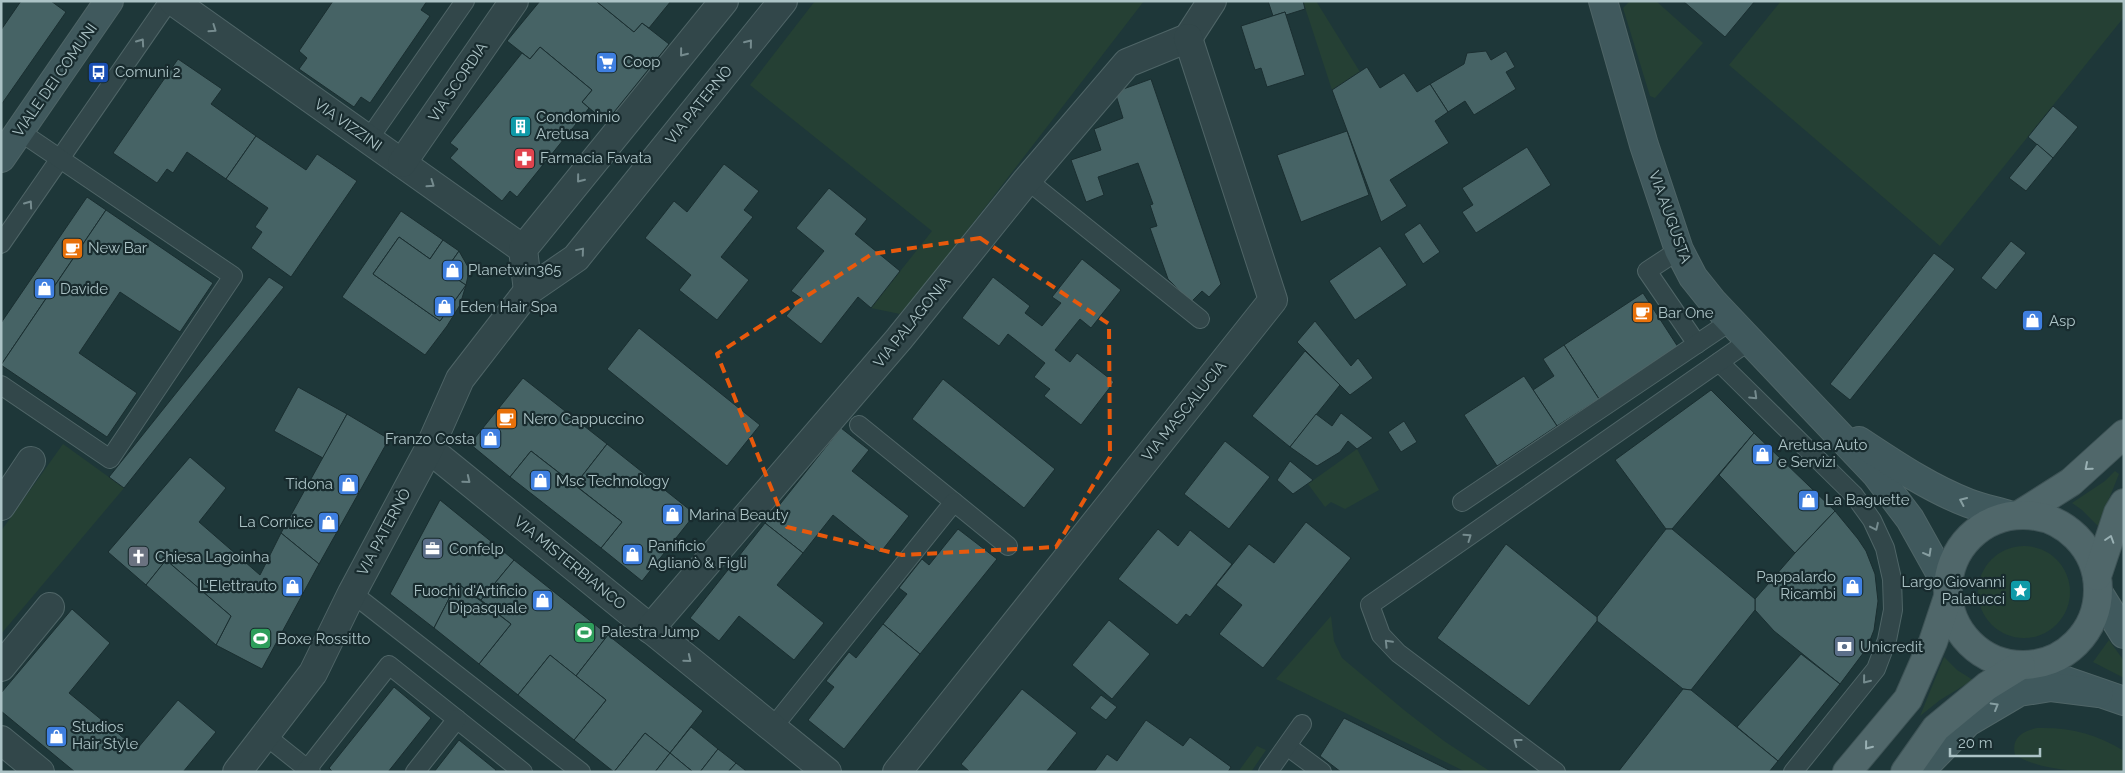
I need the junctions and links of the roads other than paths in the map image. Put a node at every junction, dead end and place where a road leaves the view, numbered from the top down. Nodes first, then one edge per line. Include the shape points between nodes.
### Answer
1 (109, 1) edge
2 (169, 1) edge
3 (173, 1) edge
4 (465, 1) edge
5 (514, 1) edge
6 (724, 1) edge
7 (783, 1) edge
8 (1212, 1) edge
9 (1603, 1) edge
10 (1188, 38) junction
11 (19, 132) junction
12 (368, 140) junction
13 (1, 158) edge
14 (60, 159) junction
15 (402, 163) junction
16 (1027, 180) junction
17 (1, 244) edge
18 (523, 249) junction
19 (1679, 250) junction
20 (528, 291) junction
21 (1200, 319) dead end
22 (1740, 331) junction
23 (1697, 344) junction
24 (1719, 362) junction
25 (1, 385) edge
26 (1824, 418) junction
27 (859, 425) dead end
28 (2124, 434) edge
29 (429, 449) junction
30 (31, 461) dead end
31 (1876, 474) junction
32 (1854, 495) junction
33 (954, 502) junction
34 (1462, 502) dead end
35 (2124, 503) edge
36 (1, 506) edge
37 (2014, 515) junction
38 (1008, 546) dead end
39 (2098, 584) junction
40 (352, 592) junction
41 (1948, 592) junction
42 (50, 608) dead end
43 (650, 629) junction
44 (2124, 634) edge
45 (2026, 665) junction
46 (1, 667) edge
47 (2112, 697) edge
48 (457, 719) junction
49 (1302, 724) dead end
50 (773, 727) junction
51 (266, 736) junction
52 (1, 740) edge
53 (1287, 746) junction
54 (308, 771) edge
55 (40, 772) edge
56 (237, 772) edge
57 (415, 772) edge
58 (523, 772) edge
59 (581, 772) edge
60 (828, 772) edge
61 (897, 772) edge
62 (1268, 772) edge
63 (1322, 772) edge
64 (1556, 772) edge
65 (1793, 772) edge
66 (1847, 772) edge
67 (1905, 772) edge
68 (1919, 772) edge

1 - 11 main road, VIALE DEI COMUNI
14 -> 2 lane
3 -> 12 street, VIA VIZZINI
4 - 12 lane
5 - 15 street, VIA SCORDIA
6 -> 18 street
20 -> 7 street, VIA PATERNÒ via 576,258
8 - 10 street
9 - 19 main road, VIA AUGUSTA via 1644,145
10 - 16 street, VIA PALAGONIA via 1127,63
10 - 61 street, VIA MASCALUCIA via 1273,300
11 - 13 main road, VIALE DEI COMUNI
11 - 14 lane
12 - 15 street, VIA VIZZINI
17 -> 14 lane
14 - 25 lane via 233,276 110,459
15 -> 18 street, VIA VIZZINI
16 - 21 lane
16 - 43 street, VIA PALAGONIA via 899,339
18 - 20 street
19 - 22 main road, VIA AUGUSTA via 1693,277
19 - 23 lane via 1647,271
20 - 29 street, VIA PATERNÒ via 460,379
22 - 23 lane
22 - 24 lane
22 - 26 main road, VIA AUGUSTA
23 - 34 lane
24 -> 32 lane
64 -> 24 lane via 1398,653 1381,635 1370,605
26 - 31 main road
37 -> 26 main road via 1969,503 1911,476
27 - 33 lane
28 -> 37 main road via 2071,482
29 - 40 street, VIA PATERNÒ
29 -> 43 street, VIA MISTERBIANCO
30 - 36 street
31 - 32 lane
31 -> 41 main road via 1910,519
32 -> 65 lane via 1872,520 1885,548 1892,579 1893,610 1887,640 1876,669
33 - 38 lane
33 - 50 lane
39 -> 35 main road via 2118,513
37 - 39 main road via 2045,518 2070,531 2092,559
37 - 41 main road via 1993,520 1966,540 1950,570
39 - 44 main road
39 - 45 main road via 2091,621 2073,646 2054,658
40 - 51 street, VIA PATERNÒ via 313,672
40 - 59 lane
41 - 45 main road via 1952,614 1972,644 1994,658
41 -> 66 main road via 1933,642 1908,699
42 - 46 street
43 -> 50 street, VIA MISTERBIANCO
45 - 47 main road
45 - 67 main road via 1987,686 1936,728
68 -> 47 main road via 1968,722 2019,692 2051,687
48 - 54 lane via 389,665
48 - 57 lane
48 - 58 lane
49 - 53 lane
50 - 60 street, VIA MISTERBIANCO
51 - 54 lane
51 - 56 street, VIA PATERNÒ
52 - 55 street
53 - 62 lane
53 - 63 lane

